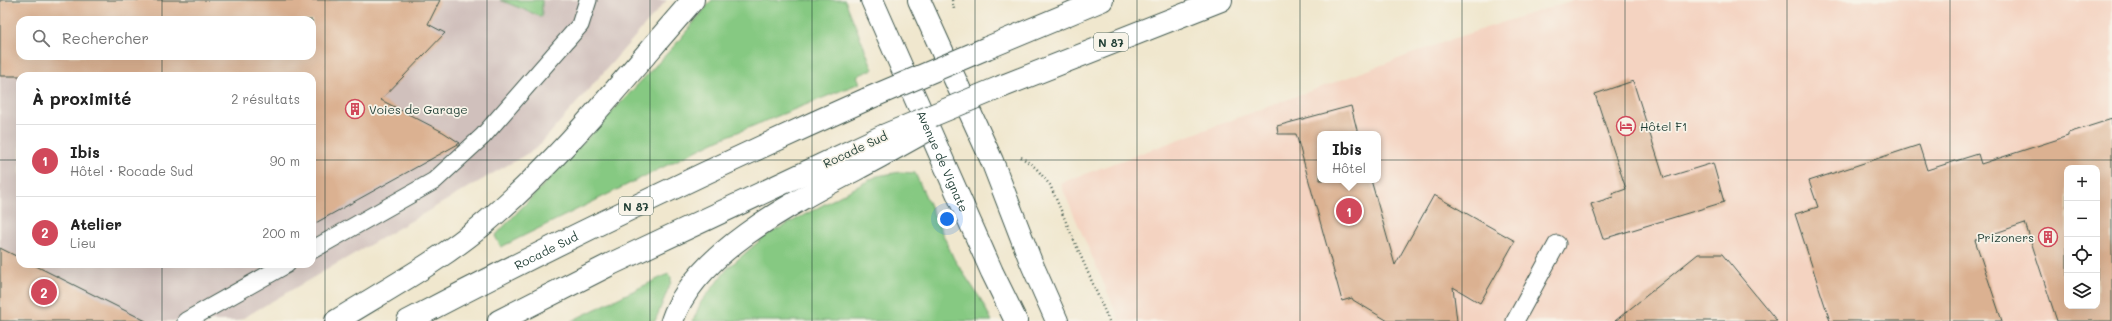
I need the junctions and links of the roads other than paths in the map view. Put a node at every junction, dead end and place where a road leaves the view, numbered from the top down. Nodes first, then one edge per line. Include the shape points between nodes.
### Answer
1 (588, 0) edge
2 (693, 0) edge
3 (872, 0) edge
4 (919, 0) edge
5 (1102, 0) edge
6 (1221, 0) edge
7 (887, 143) junction
8 (1556, 244) dead end
9 (316, 248) edge
10 (280, 268) edge
11 (186, 321) edge
12 (336, 321) edge
13 (408, 321) edge
14 (499, 321) edge
15 (672, 321) edge
16 (1016, 321) edge
17 (1057, 321) edge
18 (1515, 321) edge

1 - 9 lane via 580,25 483,136 434,181
2 - 12 main road via 546,167 490,219 420,269
3 - 16 main road, Avenue de Vignate
4 - 17 main road via 992,161
5 - 13 main road, Rocade Sud / N 87, bridge via 778,139 616,216
6 - 7 main road, Rocade Sud / N 87, bridge via 1039,71
7 - 14 main road, Rocade Sud / N 87 via 611,264
7 - 15 main road via 773,216 711,263 694,282
8 - 18 lane
10 - 11 lane

